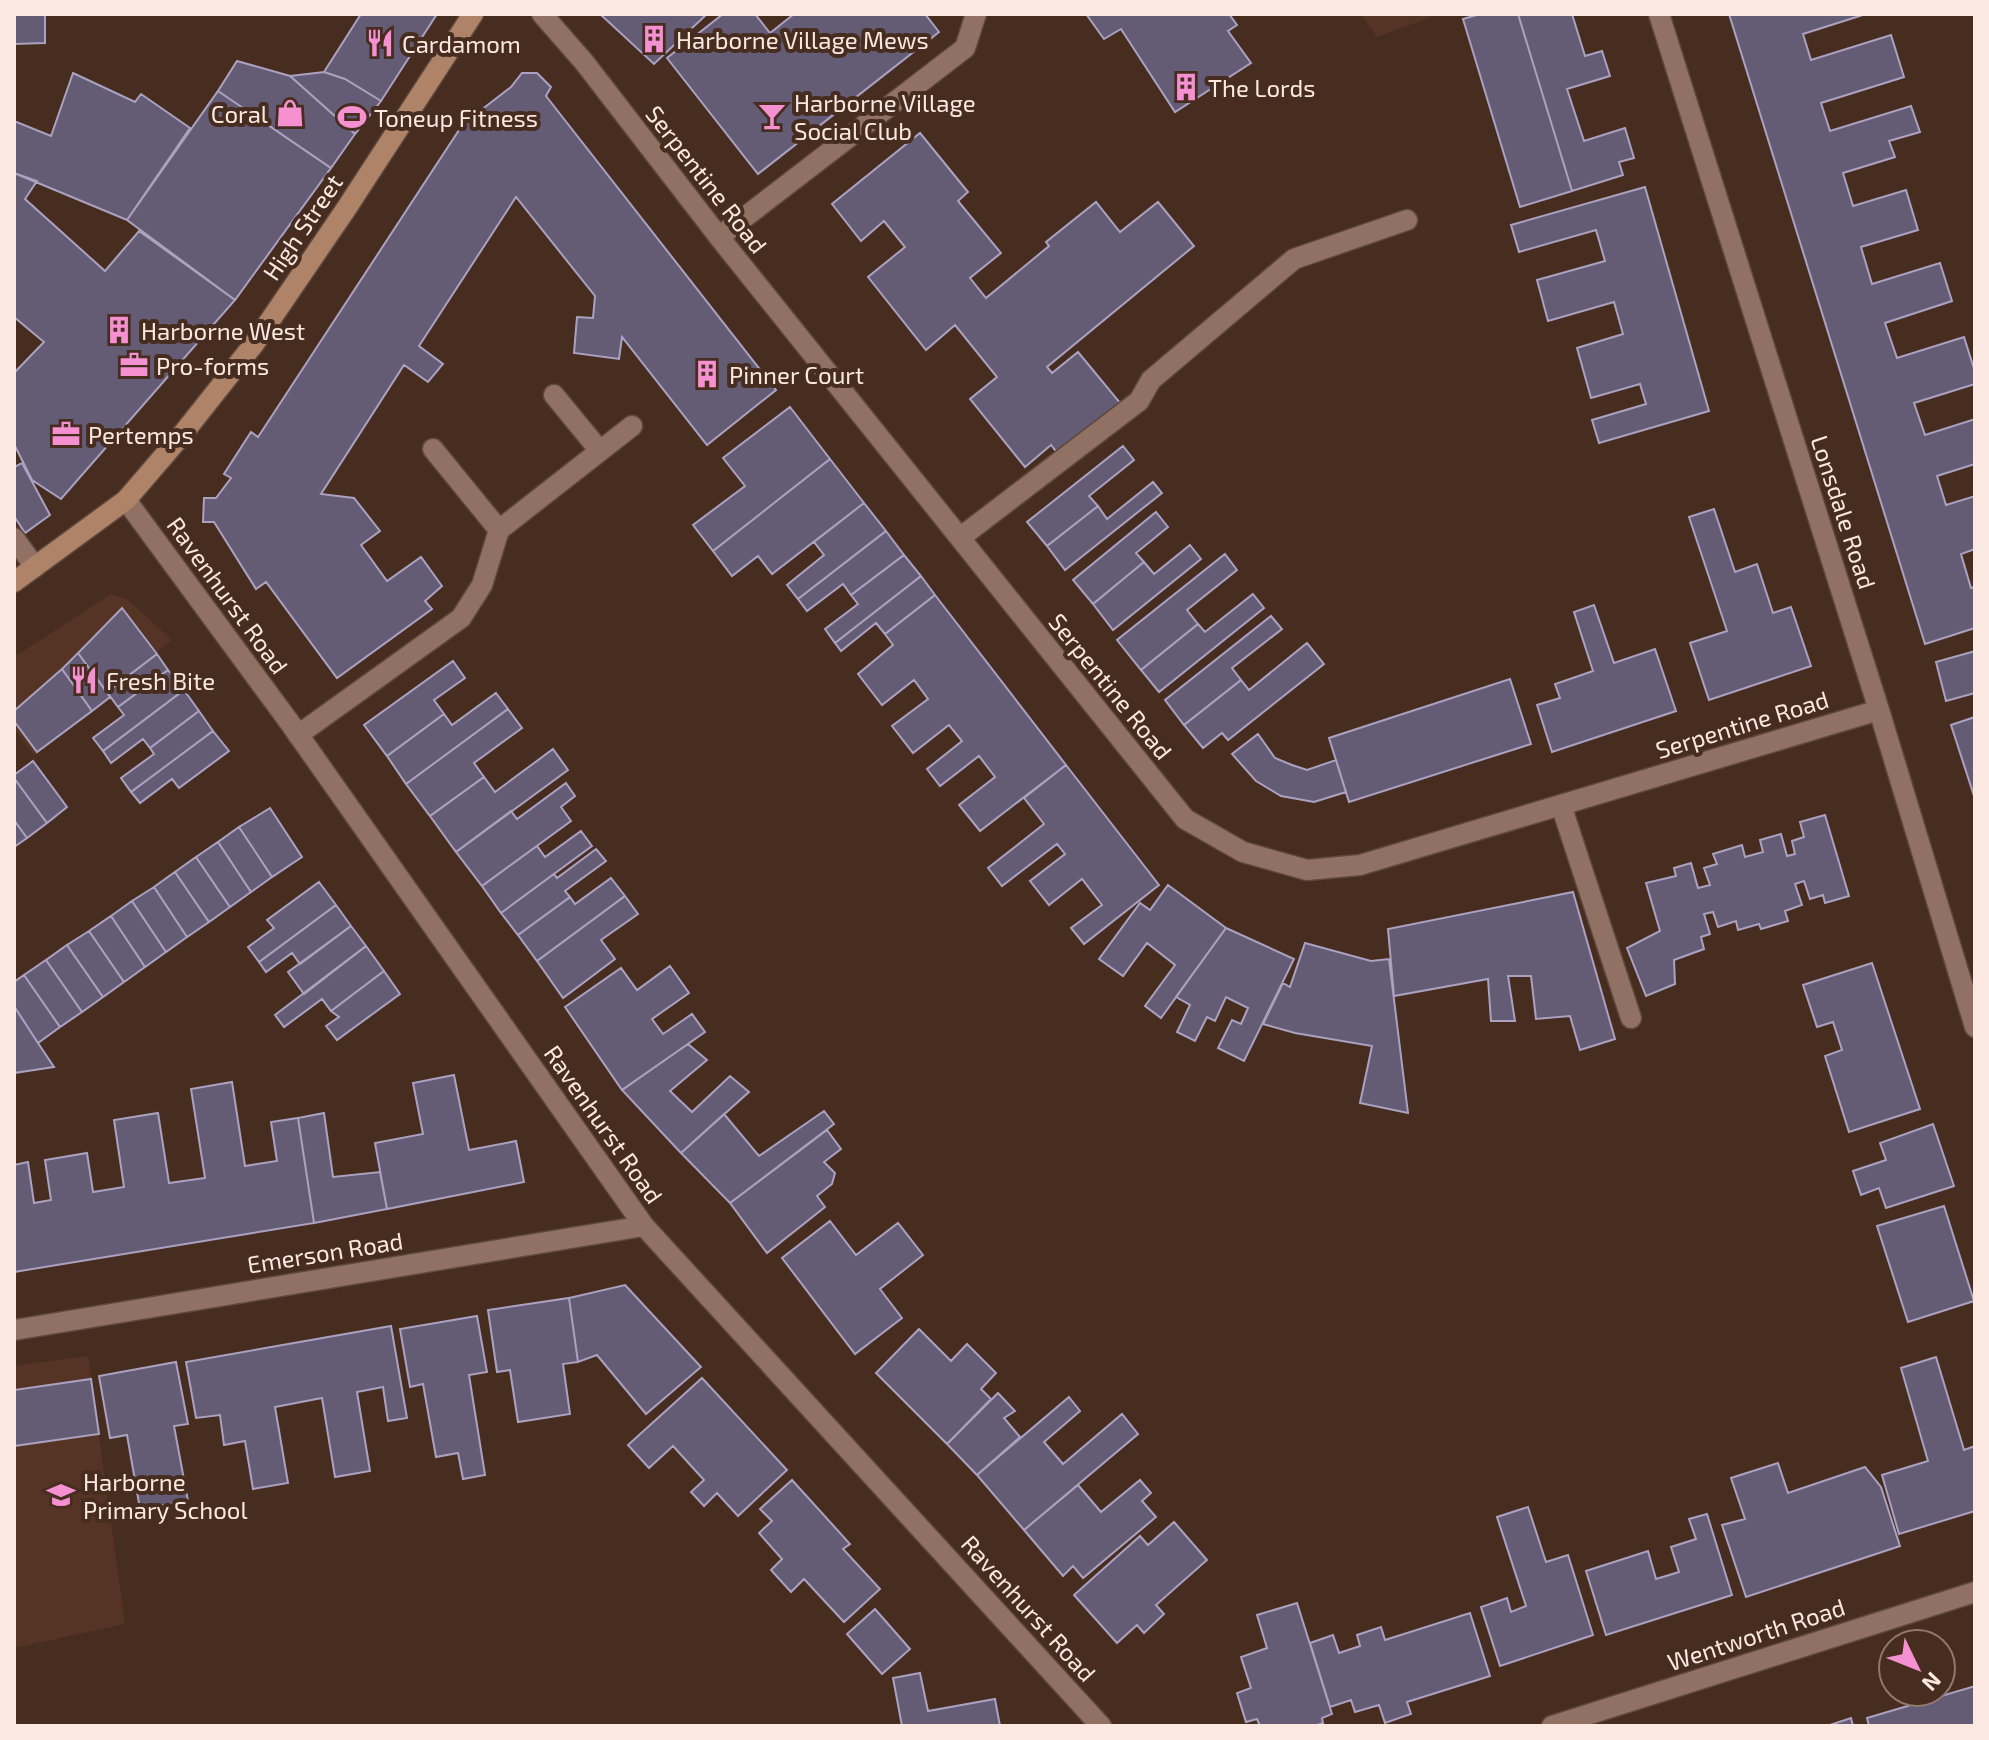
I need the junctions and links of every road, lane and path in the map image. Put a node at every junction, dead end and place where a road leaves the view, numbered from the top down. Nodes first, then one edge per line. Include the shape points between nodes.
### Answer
1 (473, 14) edge
2 (542, 14) edge
3 (976, 14) edge
4 (1659, 14) edge
5 (1407, 220) dead end
6 (719, 237) junction
7 (554, 395) dead end
8 (632, 426) dead end
9 (433, 449) dead end
10 (600, 451) junction
11 (126, 500) junction
12 (499, 530) junction
13 (961, 537) junction
14 (14, 538) edge
15 (35, 567) junction
16 (14, 582) edge
17 (1879, 710) junction
18 (298, 735) junction
19 (1561, 805) junction
20 (1631, 1018) dead end
21 (1975, 1027) edge
22 (644, 1226) junction
23 (14, 1330) edge
24 (1975, 1592) edge
25 (1101, 1726) edge
26 (1552, 1726) edge

1 - 11 main road, High Street via 254,344
2 - 6 street, Serpentine Road
3 - 6 street via 965,48
4 - 17 street, Lonsdale Road
5 - 13 street via 1294,259 1151,380 1139,401
6 - 13 street, Serpentine Road
7 - 10 street
8 - 10 street
9 - 12 street
10 - 12 street
11 - 15 main road, High Street
11 - 18 street, Ravenhurst Road
12 - 18 street via 482,585 461,618
13 - 19 street, Serpentine Road via 1185,819 1243,852 1307,870 1360,865
14 - 15 street
15 - 16 main road, High Street
17 - 19 street, Serpentine Road
17 - 21 street, Lonsdale Road
18 - 22 street, Ravenhurst Road
19 - 20 street
22 - 23 street, Emerson Road
22 - 25 street, Ravenhurst Road
24 - 26 street, Wentworth Road

